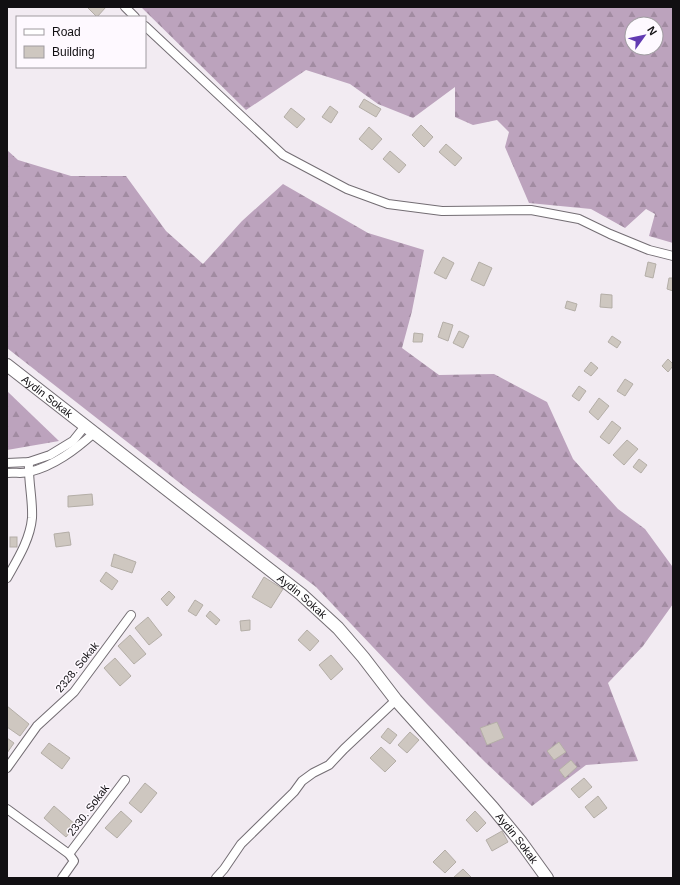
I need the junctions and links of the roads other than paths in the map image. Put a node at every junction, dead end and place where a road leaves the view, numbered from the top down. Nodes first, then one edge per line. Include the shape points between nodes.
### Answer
1 (125, 7) edge
2 (134, 16) edge
3 (146, 27) edge
4 (673, 256) edge
5 (7, 365) edge
6 (89, 430) junction
7 (29, 462) junction
8 (7, 463) edge
9 (28, 472) junction
10 (7, 473) edge
11 (7, 578) edge
12 (131, 615) dead end
13 (396, 700) junction
14 (7, 768) edge
15 (125, 780) dead end
16 (7, 809) edge
17 (68, 854) junction
18 (62, 878) edge
19 (216, 878) edge
20 (547, 878) edge

1 - 2 street
3 - 4 street via 283,155 347,189 388,204 442,211 531,210 579,219 649,250
5 - 6 street, Aydin Sokak
6 - 7 street via 50,455
6 - 9 street via 75,449 62,458
6 - 13 street, Aydin Sokak via 301,594 338,628
7 - 8 street
7 - 9 street
9 - 10 street
9 - 11 street via 32,518 27,541
12 - 14 street, 2328. Sokak via 74,692 37,726
13 - 19 street via 329,765 302,780 294,792 241,844
13 - 20 street, Aydin Sokak via 522,842
15 - 17 street, 2330. Sokak
16 - 17 street
17 - 18 street via 74,861

